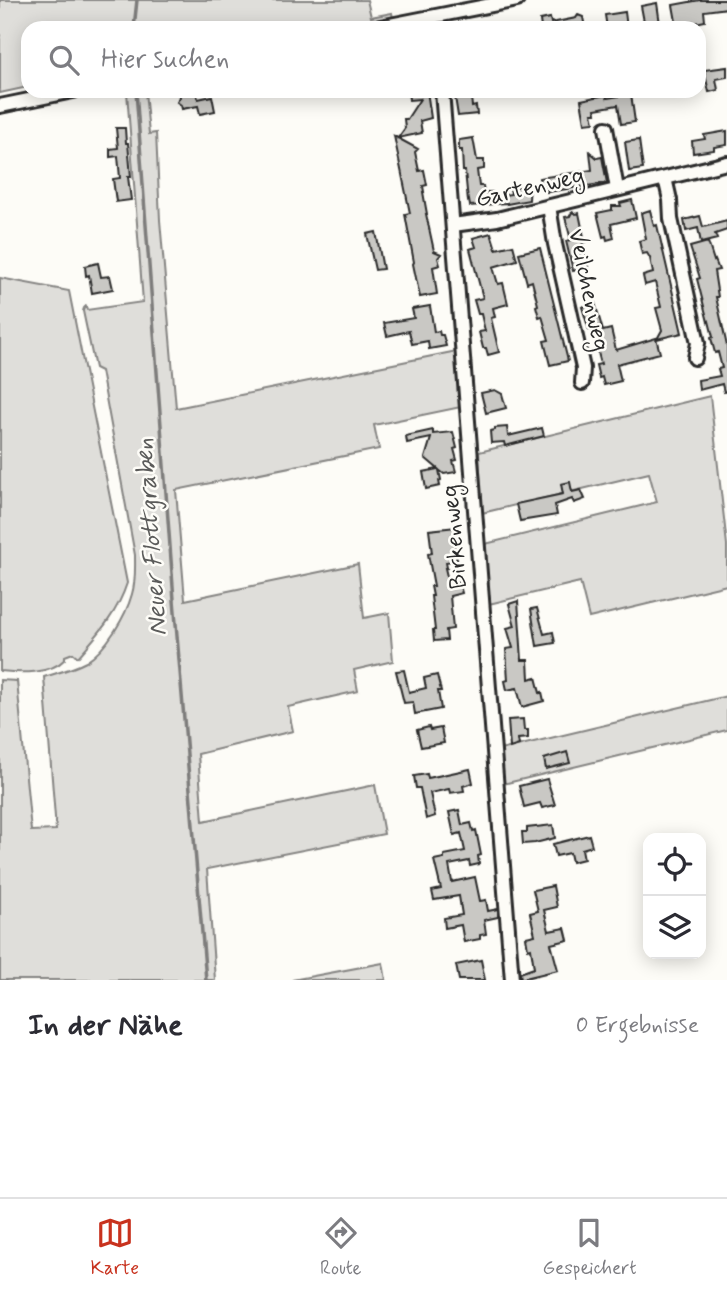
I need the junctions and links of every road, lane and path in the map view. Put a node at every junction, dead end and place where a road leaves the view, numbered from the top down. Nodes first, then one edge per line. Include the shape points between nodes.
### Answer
1 (517, 0) edge
2 (496, 2) edge
3 (438, 21) edge
4 (41, 98) edge
5 (443, 98) edge
6 (0, 106) edge
7 (606, 128) dead end
8 (727, 163) edge
9 (665, 178) junction
10 (617, 189) junction
11 (549, 206) junction
12 (453, 225) junction
13 (695, 358) dead end
14 (582, 383) dead end
15 (512, 980) edge

1 - 2 street
2 - 3 street
4 - 6 street
5 - 12 street, Birkenweg
7 - 10 street, Gartenweg
8 - 9 street, Gartenweg
9 - 10 street, Gartenweg
9 - 13 street via 698,343
10 - 11 street, Gartenweg
11 - 12 street, Gartenweg
11 - 14 street, Veilchenweg via 583,368
12 - 15 street, Birkenweg

